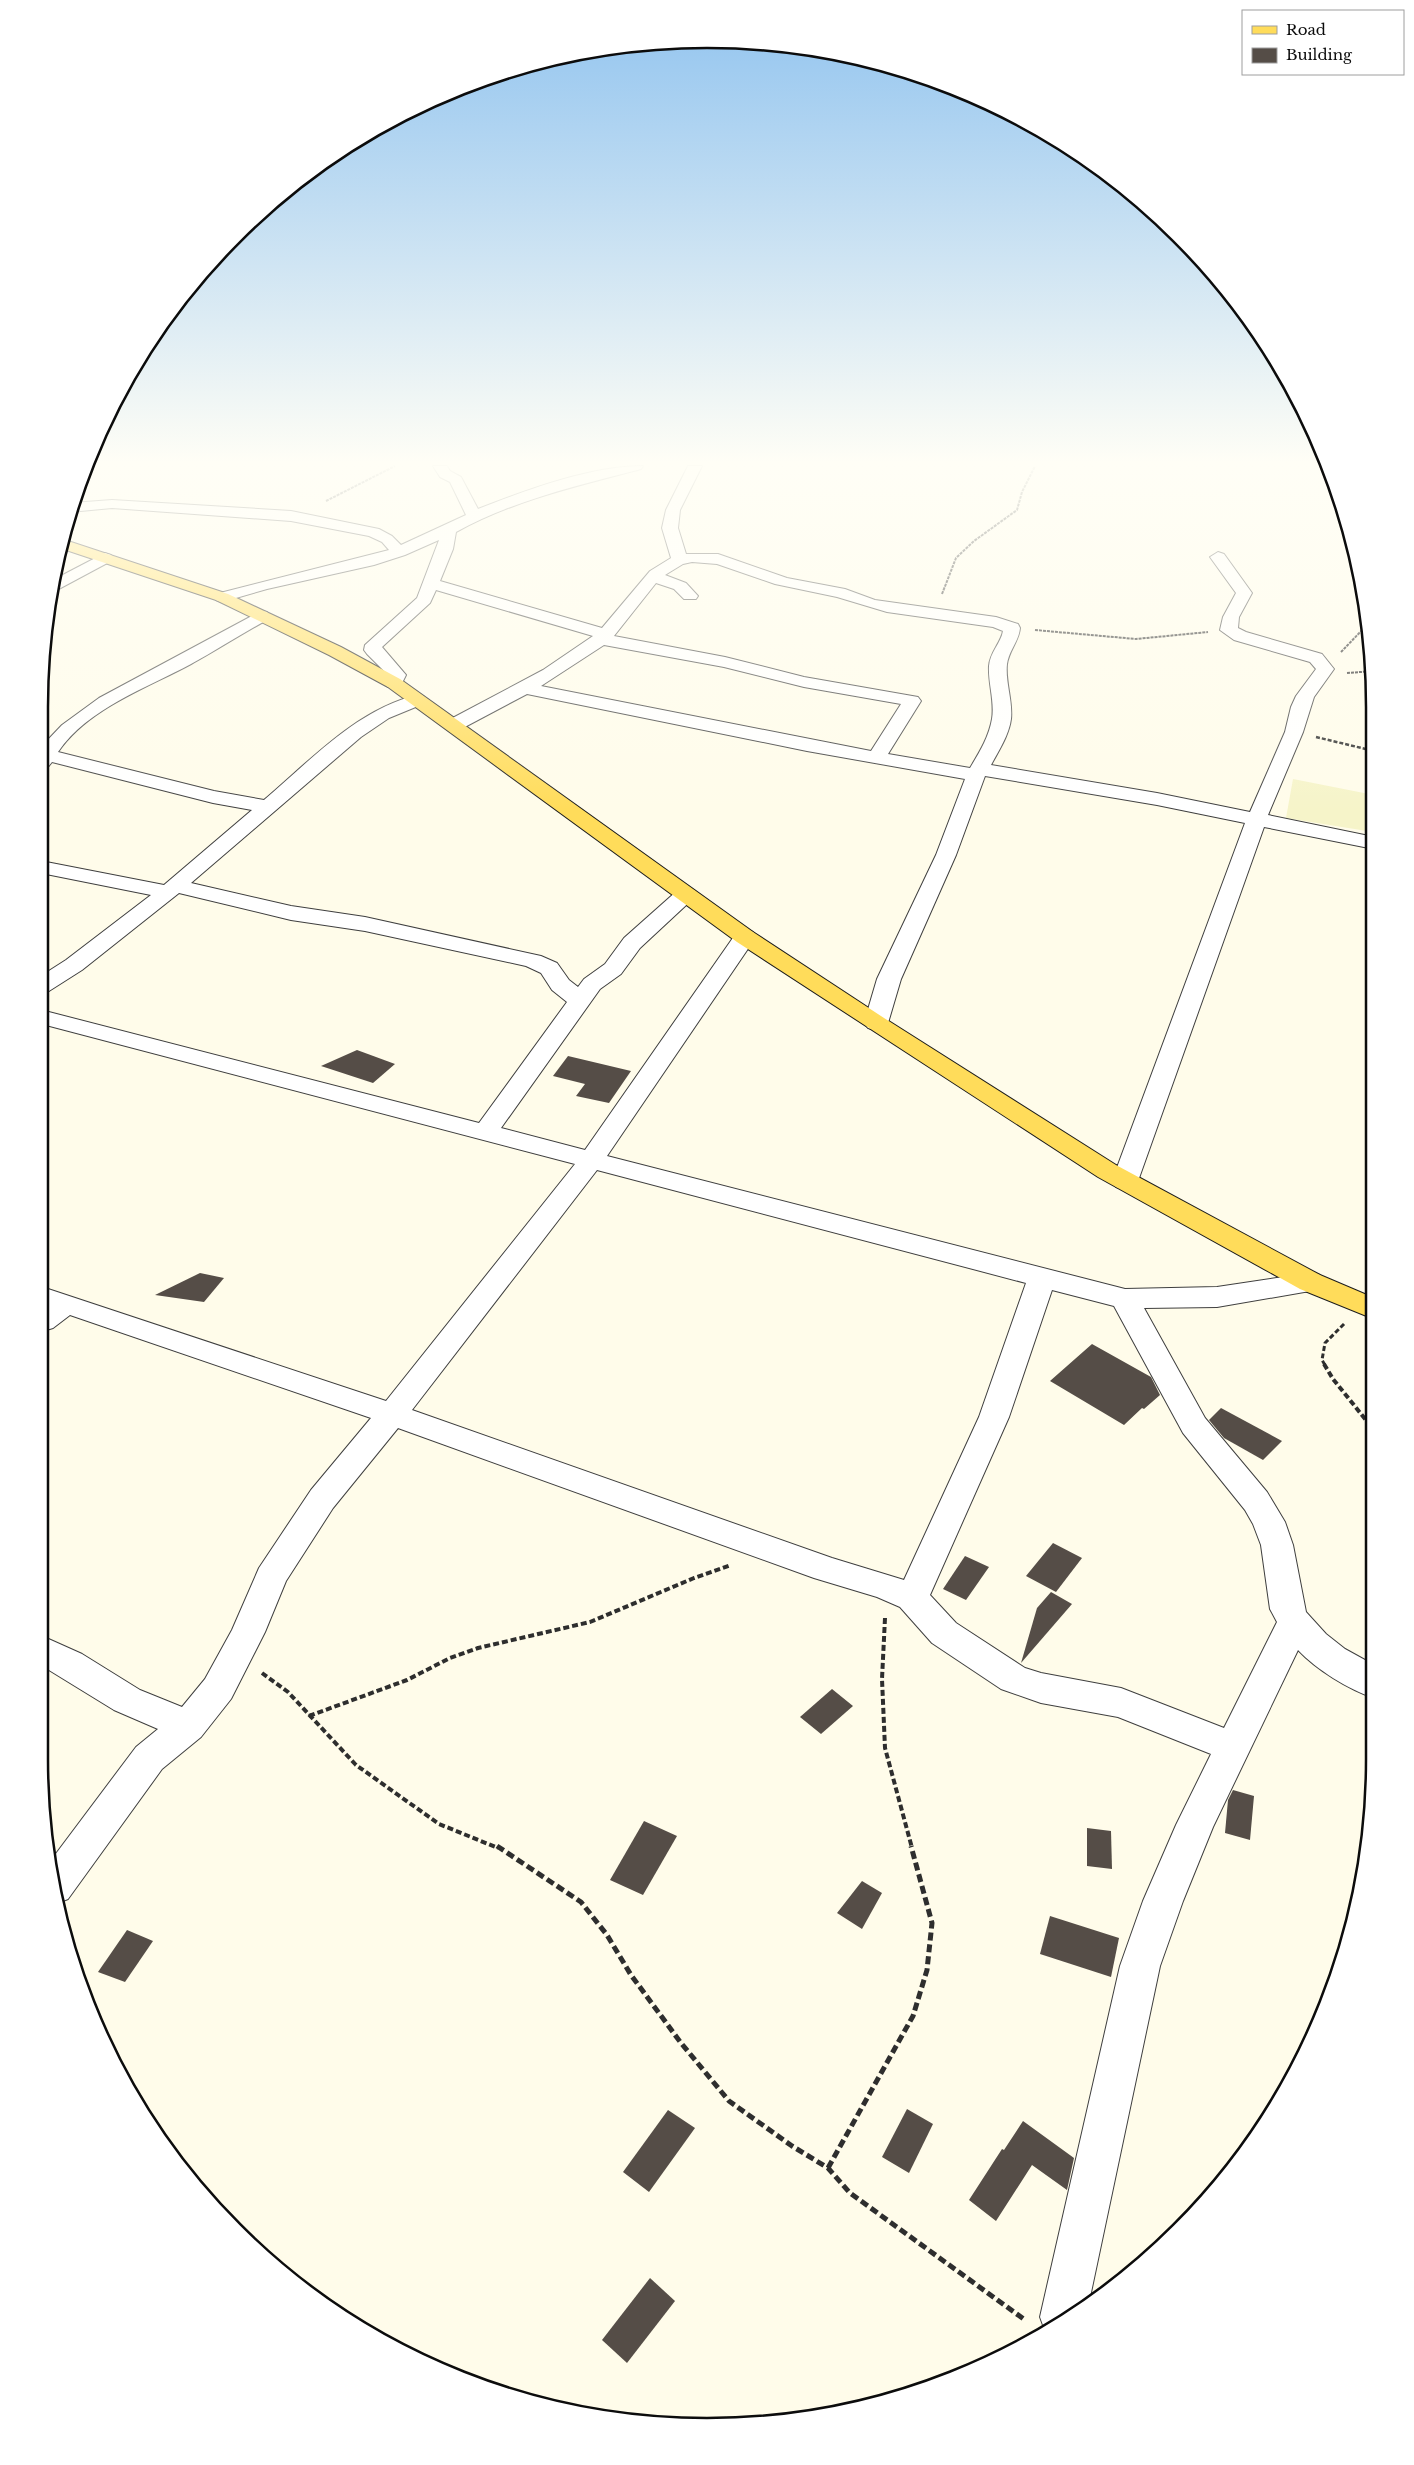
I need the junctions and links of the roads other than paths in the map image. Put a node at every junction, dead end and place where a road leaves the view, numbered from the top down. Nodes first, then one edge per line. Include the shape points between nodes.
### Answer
1 (176, 581) edge
2 (282, 581) edge
3 (651, 581) edge
4 (666, 581) edge
5 (783, 581) edge
6 (1235, 581) edge
7 (430, 583) joint
8 (222, 596) junction
9 (690, 596) dead end
10 (261, 616) junction
11 (603, 637) junction
12 (394, 683) junction
13 (524, 688) junction
14 (417, 700) junction
15 (454, 725) junction
16 (48, 751) edge
17 (876, 757) junction
18 (48, 758) edge
19 (978, 772) junction
20 (270, 807) junction
21 (1256, 821) junction
22 (1366, 842) edge
23 (48, 867) edge
24 (172, 889) junction
25 (686, 895) junction
26 (744, 937) junction
27 (48, 982) edge
28 (580, 1000) junction
29 (48, 1019) edge
30 (876, 1024) junction
31 (485, 1132) junction
32 (592, 1159) junction
33 (1125, 1181) junction
34 (1042, 1278) junction
35 (1310, 1282) junction
36 (1125, 1300) junction
37 (1366, 1306) edge
38 (50, 1307) edge
39 (392, 1414) junction
40 (900, 1592) junction
41 (1294, 1622) junction
42 (48, 1653) edge
43 (1366, 1679) edge
44 (188, 1726) junction
45 (1233, 1747) junction
46 (59, 1880) edge
47 (1047, 2321) edge

1 - 8 main road
2 - 8 street
3 - 11 street
4 - 9 street via 680,586
5 - 19 street via 848,595 870,604 996,622 1012,628 998,665 1002,718 996,739
6 - 21 street via 1244,593 1231,617 1229,630 1316,658 1325,669 1305,696 1294,732
7 - 11 street
7 - 12 street via 424,600 374,645 373,650 392,667 396,675
8 - 10 main road
10 - 12 main road
10 - 16 street via 102,703
11 - 13 street
11 - 17 street via 804,682 912,701
12 - 14 main road
13 - 15 street
13 - 17 street
14 - 15 main road
14 - 20 street via 382,714 354,733
15 - 25 main road
17 - 19 street
18 - 20 street
19 - 21 street via 1157,799
19 - 30 street via 946,855 889,979
20 - 24 street
21 - 22 street
21 - 33 street
23 - 24 street
24 - 27 street
24 - 28 street via 365,924 533,961 549,968 560,985
25 - 26 main road
25 - 28 street via 632,943 612,969 592,984
26 - 30 main road
26 - 32 street
28 - 31 street
29 - 31 street
30 - 33 main road
31 - 32 street
32 - 34 street
32 - 39 street
33 - 35 main road
34 - 36 street
34 - 40 street via 994,1417
35 - 36 street via 1217,1297
35 - 37 main road
36 - 41 street via 1194,1425 1256,1501 1269,1522 1287,1610
38 - 39 street
39 - 40 street via 774,1551
39 - 44 street via 322,1499 272,1577 218,1689
40 - 45 street via 944,1632 1013,1679 1041,1688 1121,1703
41 - 43 street via 1332,1660
41 - 45 street
42 - 44 street via 127,1700
44 - 46 street via 149,1758
45 - 47 street via 1195,1825 1140,1966

